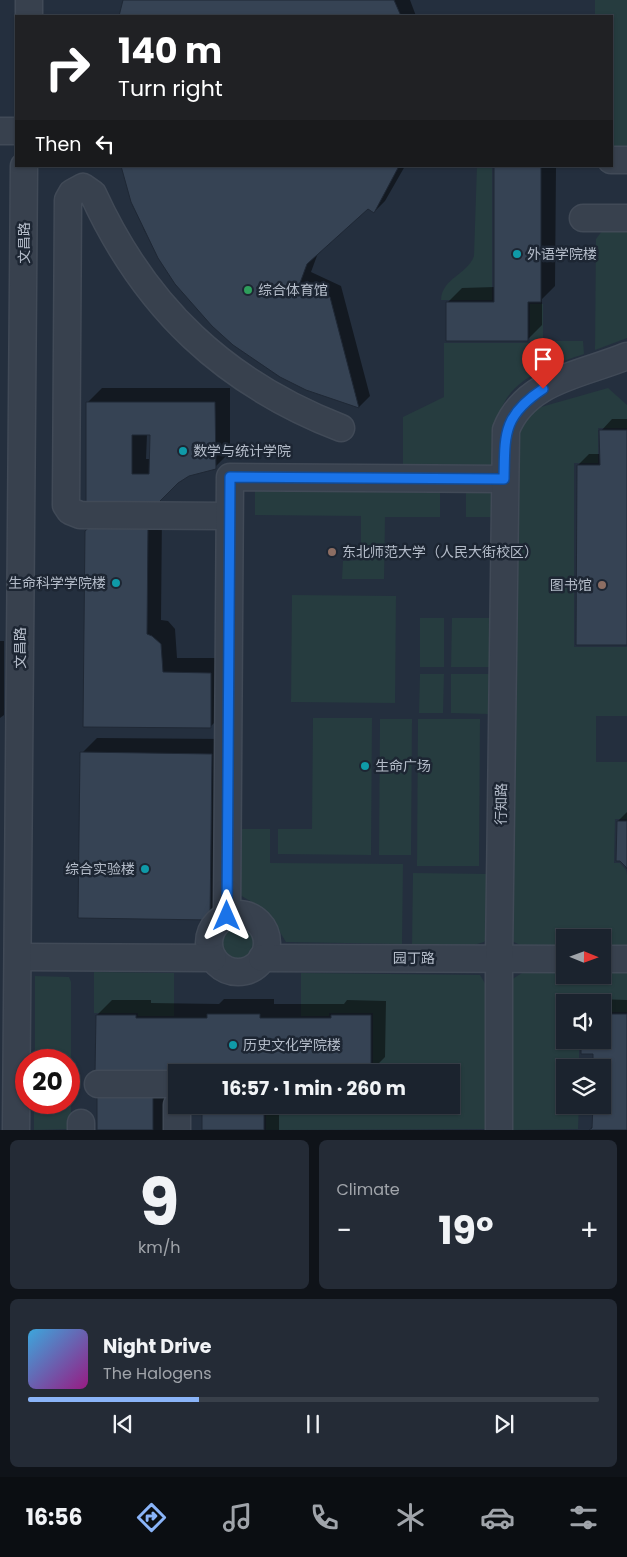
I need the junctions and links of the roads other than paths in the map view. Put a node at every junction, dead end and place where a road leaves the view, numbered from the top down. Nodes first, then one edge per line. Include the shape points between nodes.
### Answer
1 (30, 0) edge
2 (29, 15) edge
3 (0, 131) edge
4 (15, 131) edge
5 (613, 160) edge
6 (627, 160) edge
7 (24, 167) edge
8 (583, 218) dead end
9 (627, 218) edge
10 (627, 356) edge
11 (341, 428) dead end
12 (504, 479) junction
13 (230, 516) junction
14 (10, 570) edge
15 (10, 636) edge
16 (227, 916) junction
17 (12, 940) edge
18 (213, 958) junction
19 (262, 958) junction
20 (499, 959) junction
21 (556, 959) edge
22 (611, 959) edge
23 (627, 959) edge
24 (98, 1084) dead end
25 (168, 1084) edge
26 (177, 1114) edge
27 (16, 1130) edge
28 (177, 1130) edge
29 (499, 1130) edge

1 - 2 street
3 - 4 street
5 - 6 street
7 - 14 street, 文昌路
8 - 9 street
10 - 12 street, 行知路 via 552,382 519,409 506,430
11 - 13 street via 310,416 258,388 197,342 150,292 113,234 94,194 83,188 72,192 68,200 66,505 70,511 80,515
12 - 13 street via 230,477
12 - 20 street, 行知路
13 - 16 street
14 - 15 street, 文昌路
15 - 17 street, 文昌路
16 - 18 street via 209,936
16 - 19 street via 245,915 261,925 267,943
17 - 18 street
17 - 27 street, 文昌路
18 - 19 street via 220,966 235,972 253,968
19 - 20 street, 园丁路
20 - 21 street, 园丁路
20 - 29 street, 行知路
22 - 23 street
24 - 25 street
26 - 28 street

